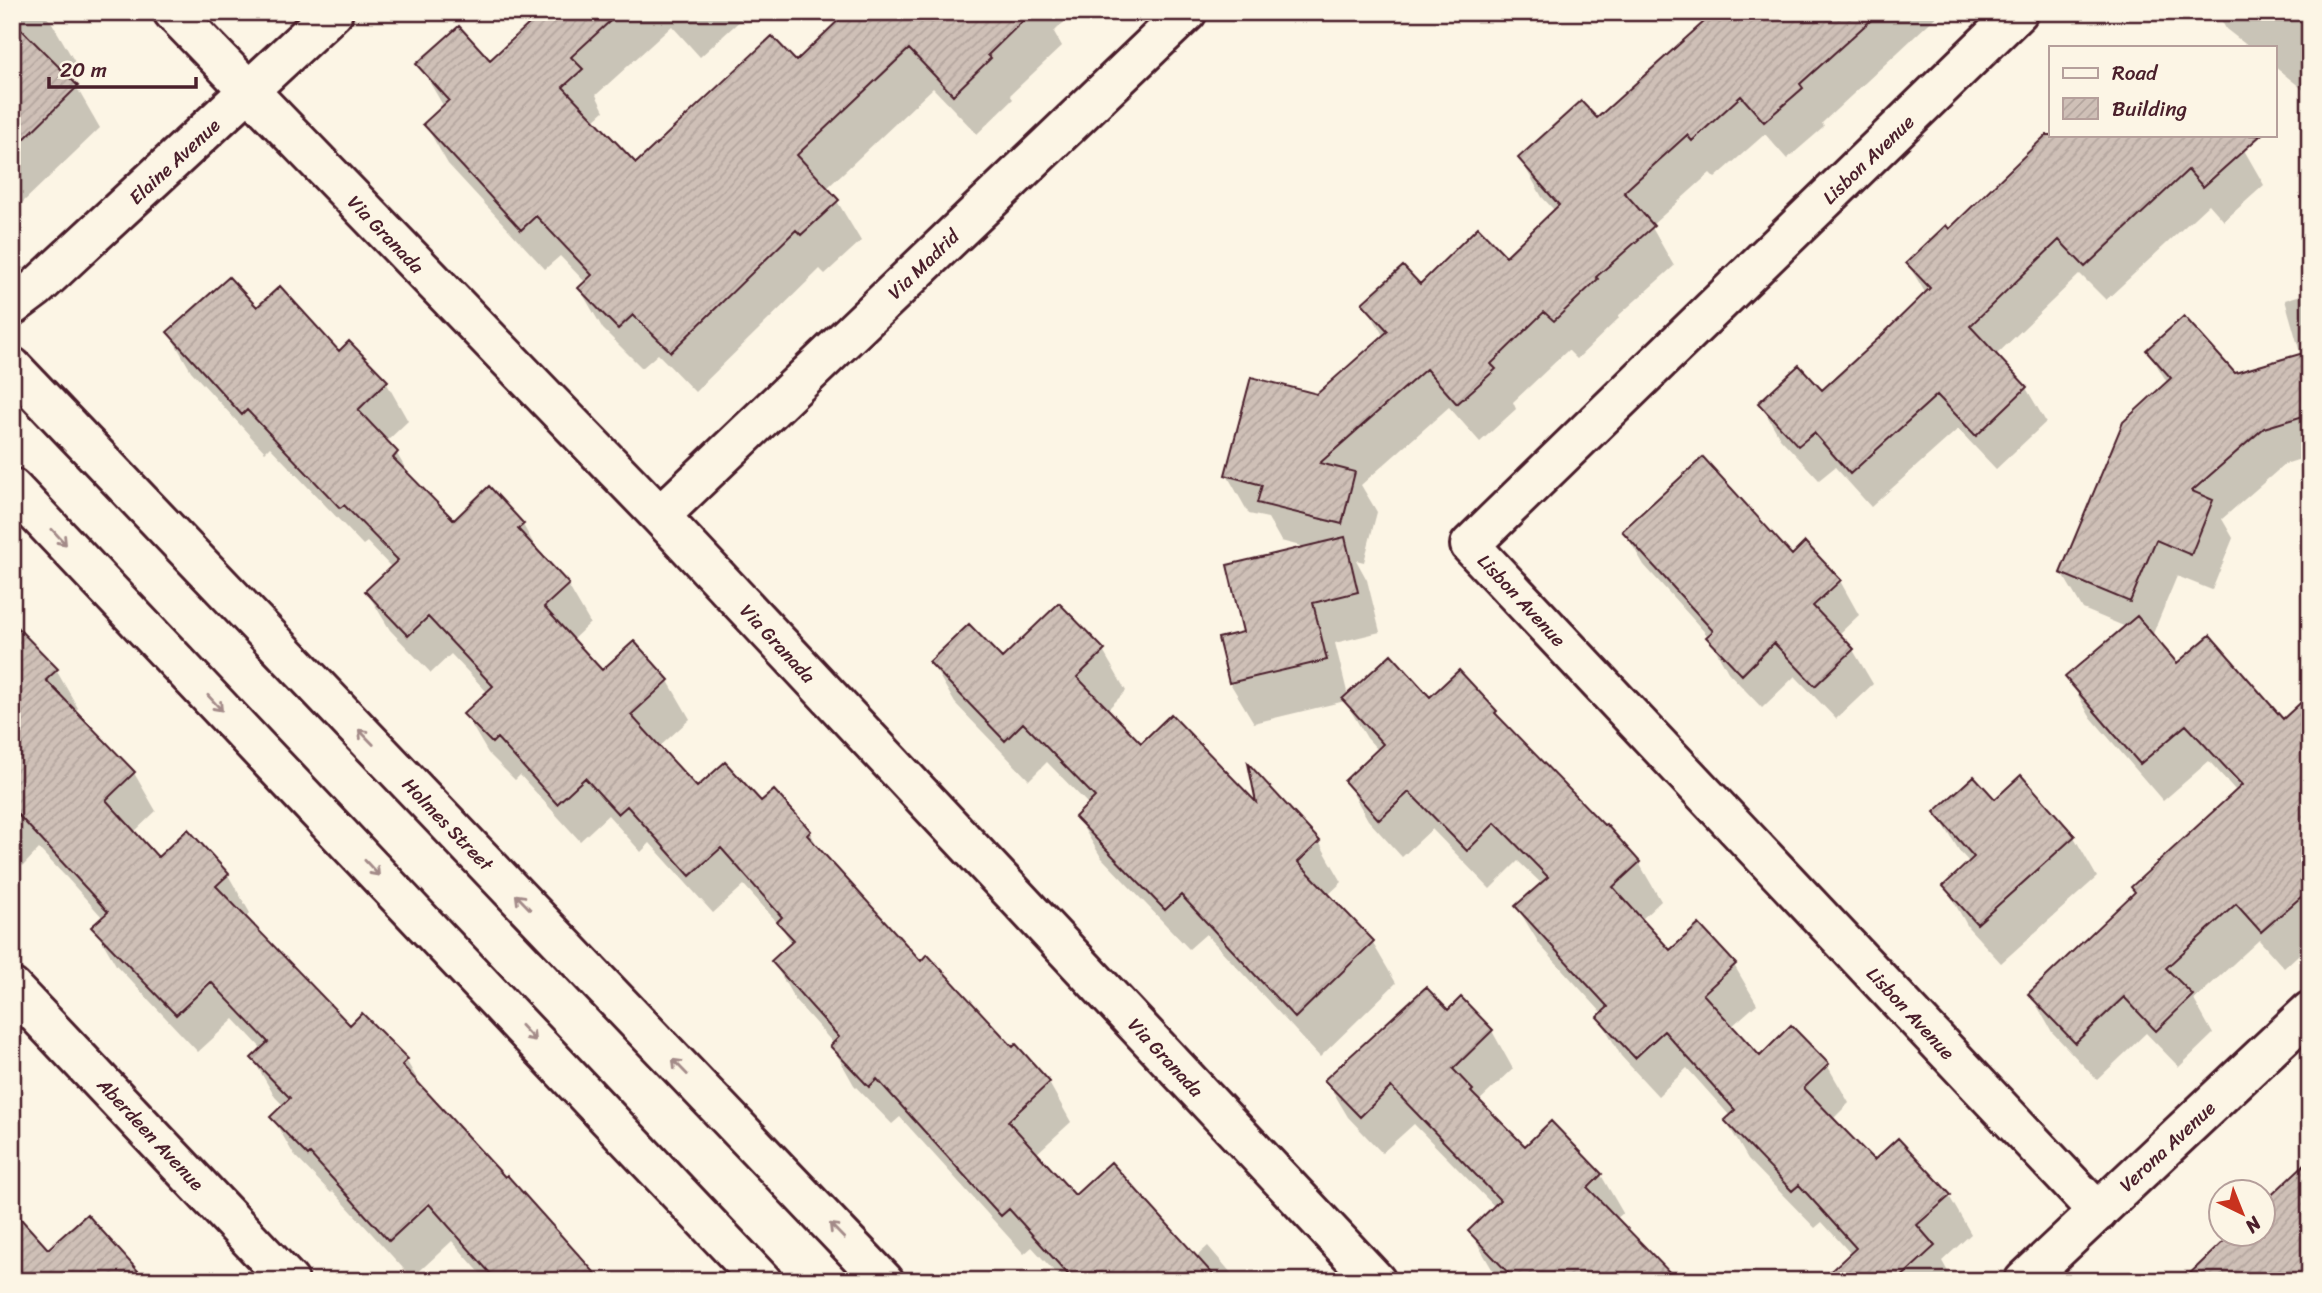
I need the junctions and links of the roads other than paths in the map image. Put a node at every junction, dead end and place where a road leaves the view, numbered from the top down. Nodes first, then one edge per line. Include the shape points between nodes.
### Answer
1 (173, 12) edge
2 (333, 12) edge
3 (1187, 12) edge
4 (2018, 12) edge
5 (248, 91) junction
6 (12, 306) edge
7 (12, 367) edge
8 (12, 488) edge
9 (660, 516) junction
10 (12, 988) edge
11 (2310, 1012) edge
12 (2098, 1212) junction
13 (289, 1281) edge
14 (762, 1281) edge
15 (884, 1281) edge
16 (1376, 1281) edge
17 (2024, 1281) edge

1 - 5 street, Via Granada
2 - 5 street, Elaine Avenue
3 - 9 street, Via Madrid
4 - 12 street, Lisbon Avenue via 1470,545
5 - 6 street, Elaine Avenue
5 - 9 street, Via Granada
15 -> 7 street, Holmes Street
8 -> 14 street
9 - 16 street, Via Granada
10 - 13 street, Aberdeen Avenue
11 - 12 street, Verona Avenue
12 - 17 street, Verona Avenue

